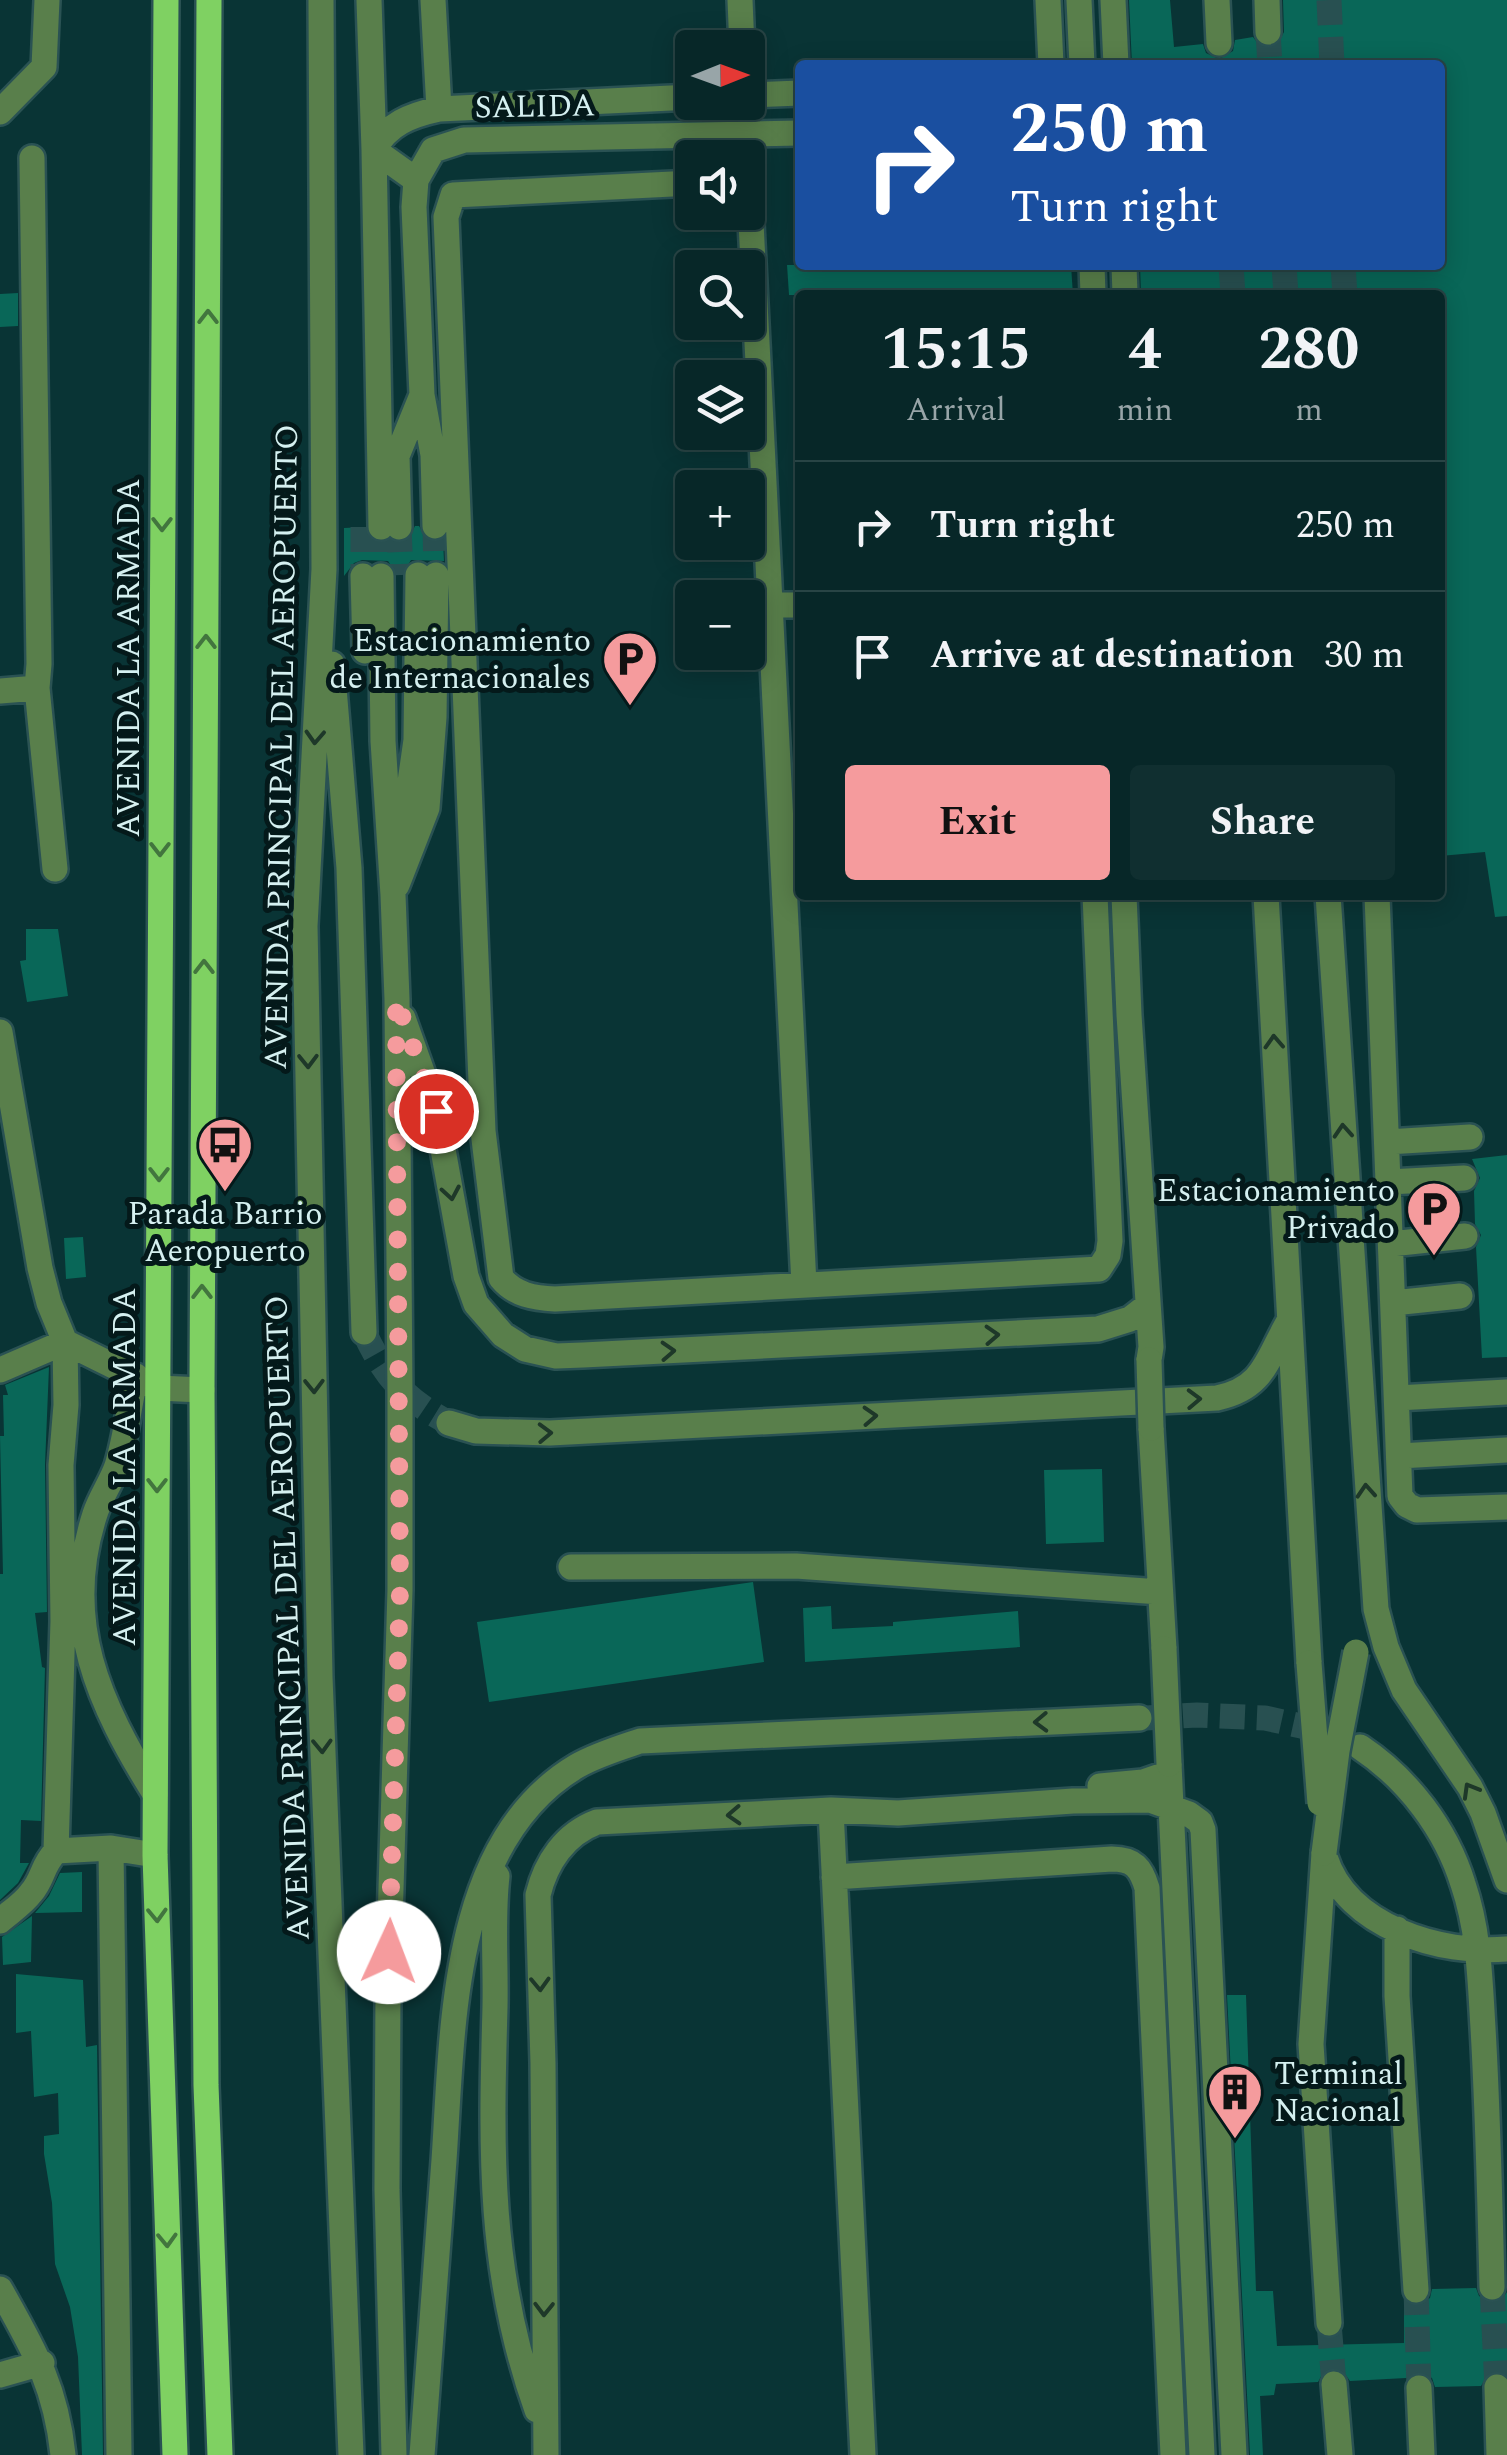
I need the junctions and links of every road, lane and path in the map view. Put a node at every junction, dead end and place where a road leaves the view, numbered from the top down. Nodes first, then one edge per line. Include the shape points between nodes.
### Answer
1 (47, 0) edge
2 (166, 0) edge
3 (209, 0) edge
4 (321, 0) edge
5 (369, 0) edge
6 (434, 0) edge
7 (740, 0) edge
8 (1048, 0) edge
9 (1079, 0) edge
10 (1113, 0) edge
11 (1217, 0) edge
12 (1268, 0) edge
13 (741, 30) edge
14 (1268, 32) tunnel mouth
15 (1219, 43) dead end
16 (1051, 60) edge
17 (1082, 60) edge
18 (1116, 60) edge
19 (795, 93) edge
20 (765, 94) edge
21 (675, 98) edge
22 (439, 109) junction
23 (0, 112) edge
24 (752, 120) edge
25 (795, 133) edge
26 (758, 134) junction
27 (757, 140) edge
28 (374, 150) junction
29 (32, 158) dead end
30 (416, 180) junction
31 (675, 184) edge
32 (751, 230) edge
33 (324, 569) junction
34 (400, 575) junction
35 (770, 605) junction
36 (795, 606) edge
37 (37, 688) junction
38 (0, 691) edge
39 (787, 697) edge
40 (789, 774) edge
41 (792, 860) edge
42 (56, 869) dead end
43 (394, 894) junction
44 (1095, 900) edge
45 (1125, 900) edge
46 (1266, 900) edge
47 (1328, 900) edge
48 (1378, 900) edge
49 (396, 999) junction
50 (0, 1032) edge
51 (1470, 1137) dead end
52 (1387, 1142) junction
53 (1464, 1178) dead end
54 (1388, 1182) junction
55 (1465, 1236) dead end
56 (1391, 1244) junction
57 (804, 1285) junction
58 (1460, 1296) dead end
59 (1393, 1303) junction
60 (1148, 1305) junction
61 (1289, 1321) junction
62 (364, 1332) tunnel mouth
63 (65, 1342) junction
64 (0, 1370) edge
65 (146, 1382) junction
66 (202, 1390) junction
67 (1507, 1392) edge
68 (1396, 1398) junction
69 (449, 1423) tunnel mouth
70 (1507, 1450) edge
71 (1399, 1456) junction
72 (1507, 1506) edge
73 (571, 1567) dead end
74 (1373, 1591) junction
75 (1160, 1592) junction
76 (1139, 1718) tunnel mouth
77 (1360, 1746) tunnel mouth
78 (1169, 1769) junction
79 (155, 1794) junction
80 (1170, 1806) junction
81 (831, 1810) junction
82 (111, 1848) junction
83 (56, 1851) junction
84 (499, 1851) junction
85 (1324, 1853) junction
86 (156, 1856) junction
87 (834, 1877) junction
88 (1507, 1880) edge
89 (0, 1922) edge
90 (1397, 1929) junction
91 (1507, 1949) edge
92 (1478, 1952) junction
93 (1507, 2257) edge
94 (0, 2289) edge
95 (1416, 2290) tunnel mouth
96 (1329, 2322) tunnel mouth
97 (42, 2363) junction
98 (0, 2375) edge
99 (1334, 2384) tunnel mouth
100 (1496, 2387) dead end
101 (1418, 2388) tunnel mouth
102 (546, 2444) edge
103 (63, 2455) edge
104 (118, 2455) edge
105 (176, 2455) edge
106 (220, 2455) edge
107 (351, 2455) edge
108 (394, 2455) edge
109 (422, 2455) edge
110 (863, 2455) edge
111 (1173, 2455) edge
112 (1202, 2455) edge
113 (1234, 2455) edge
114 (1340, 2455) edge
115 (1422, 2455) edge
116 (1499, 2455) edge

1 - 23 street via 44,67
2 -> 65 main road, AVENIDA LA ARMADA
66 -> 3 main road
4 - 33 street, AVENIDA PRINCIPAL DEL AEROPUERTO
5 - 28 street
6 - 22 street
7 - 13 street
8 - 16 street
9 - 17 street
10 - 18 street
11 - 15 street
12 - 14 street
19 - 20 street
21 - 22 street
22 - 28 street via 386,130
24 - 26 street
25 - 26 street, SALIDA
26 - 27 street
26 - 30 street, SALIDA via 464,140 433,150
28 - 30 street
28 - 30 street via 376,369 399,527 422,395
29 - 37 street
31 - 57 street via 453,195 446,217 483,1131 501,1278 521,1294 555,1299
32 - 35 street
33 - 62 street via 350,868
33 -> 107 street, AVENIDA PRINCIPAL DEL AEROPUERTO via 306,946 320,1677
34 - 43 street via 403,739
34 - 43 street via 366,675
34 - 43 street via 434,717 427,808
35 - 36 street
35 - 39 street
37 - 38 street
37 - 42 street
39 - 40 street
40 - 41 street
41 - 57 street
43 - 49 street
44 - 57 street via 1110,1241 1104,1264 1089,1271
45 - 60 street
61 -> 46 street
74 -> 47 street
48 - 52 street
49 -> 60 street via 436,1111 476,1304 525,1349 556,1356 1098,1329
49 - 108 street via 400,1590 387,2190
50 - 63 street via 40,1268
51 - 52 street
52 - 54 street
53 - 54 street
54 - 56 street
55 - 56 street
56 - 59 street
58 - 59 street
59 - 68 street
60 - 75 street, bridge
69 -> 61 street via 476,1431 550,1433 1217,1398 1260,1376
61 - 85 street, bridge
63 - 64 street
63 - 65 street
63 - 83 street
65 - 66 street
65 -> 79 main road, AVENIDA LA ARMADA
65 - 79 street via 95,1513 80,1588 90,1665 120,1738
66 - 106 main road via 206,2084
67 - 68 street
68 - 71 street
70 - 71 street
71 - 72 street via 1400,1496 1407,1506
73 - 75 street via 796,1566
74 - 85 street, bridge via 1356,1652
88 -> 74 street via 1470,1787 1394,1671
75 - 78 street, bridge
76 -> 84 street via 640,1741 578,1765 546,1789
77 - 92 street via 1408,1788 1444,1839 1463,1883
78 - 80 street
78 - 81 street via 1142,1782 975,1791
79 - 86 main road, AVENIDA LA ARMADA
80 - 81 street via 1150,1800 898,1813
80 - 112 street
80 - 113 street via 1203,1830
81 - 87 street
81 -> 102 street via 598,1822 569,1838 542,1876
82 - 83 street
82 - 86 street
82 - 104 street
83 - 89 street via 30,1895
84 - 102 street via 491,2171 503,2286
84 - 109 street via 468,1922 459,1974
85 - 90 street via 1331,1877 1354,1906
85 - 96 street via 1311,2044
86 -> 105 main road, AVENIDA LA ARMADA
87 - 110 street
87 - 111 street via 1124,1859 1140,1869
90 - 92 street via 1445,1948
90 - 95 street
91 - 92 street
92 - 93 street via 1493,2300
94 - 97 street
97 - 98 street
97 - 103 street
99 - 114 street
100 - 116 street
101 - 115 street

